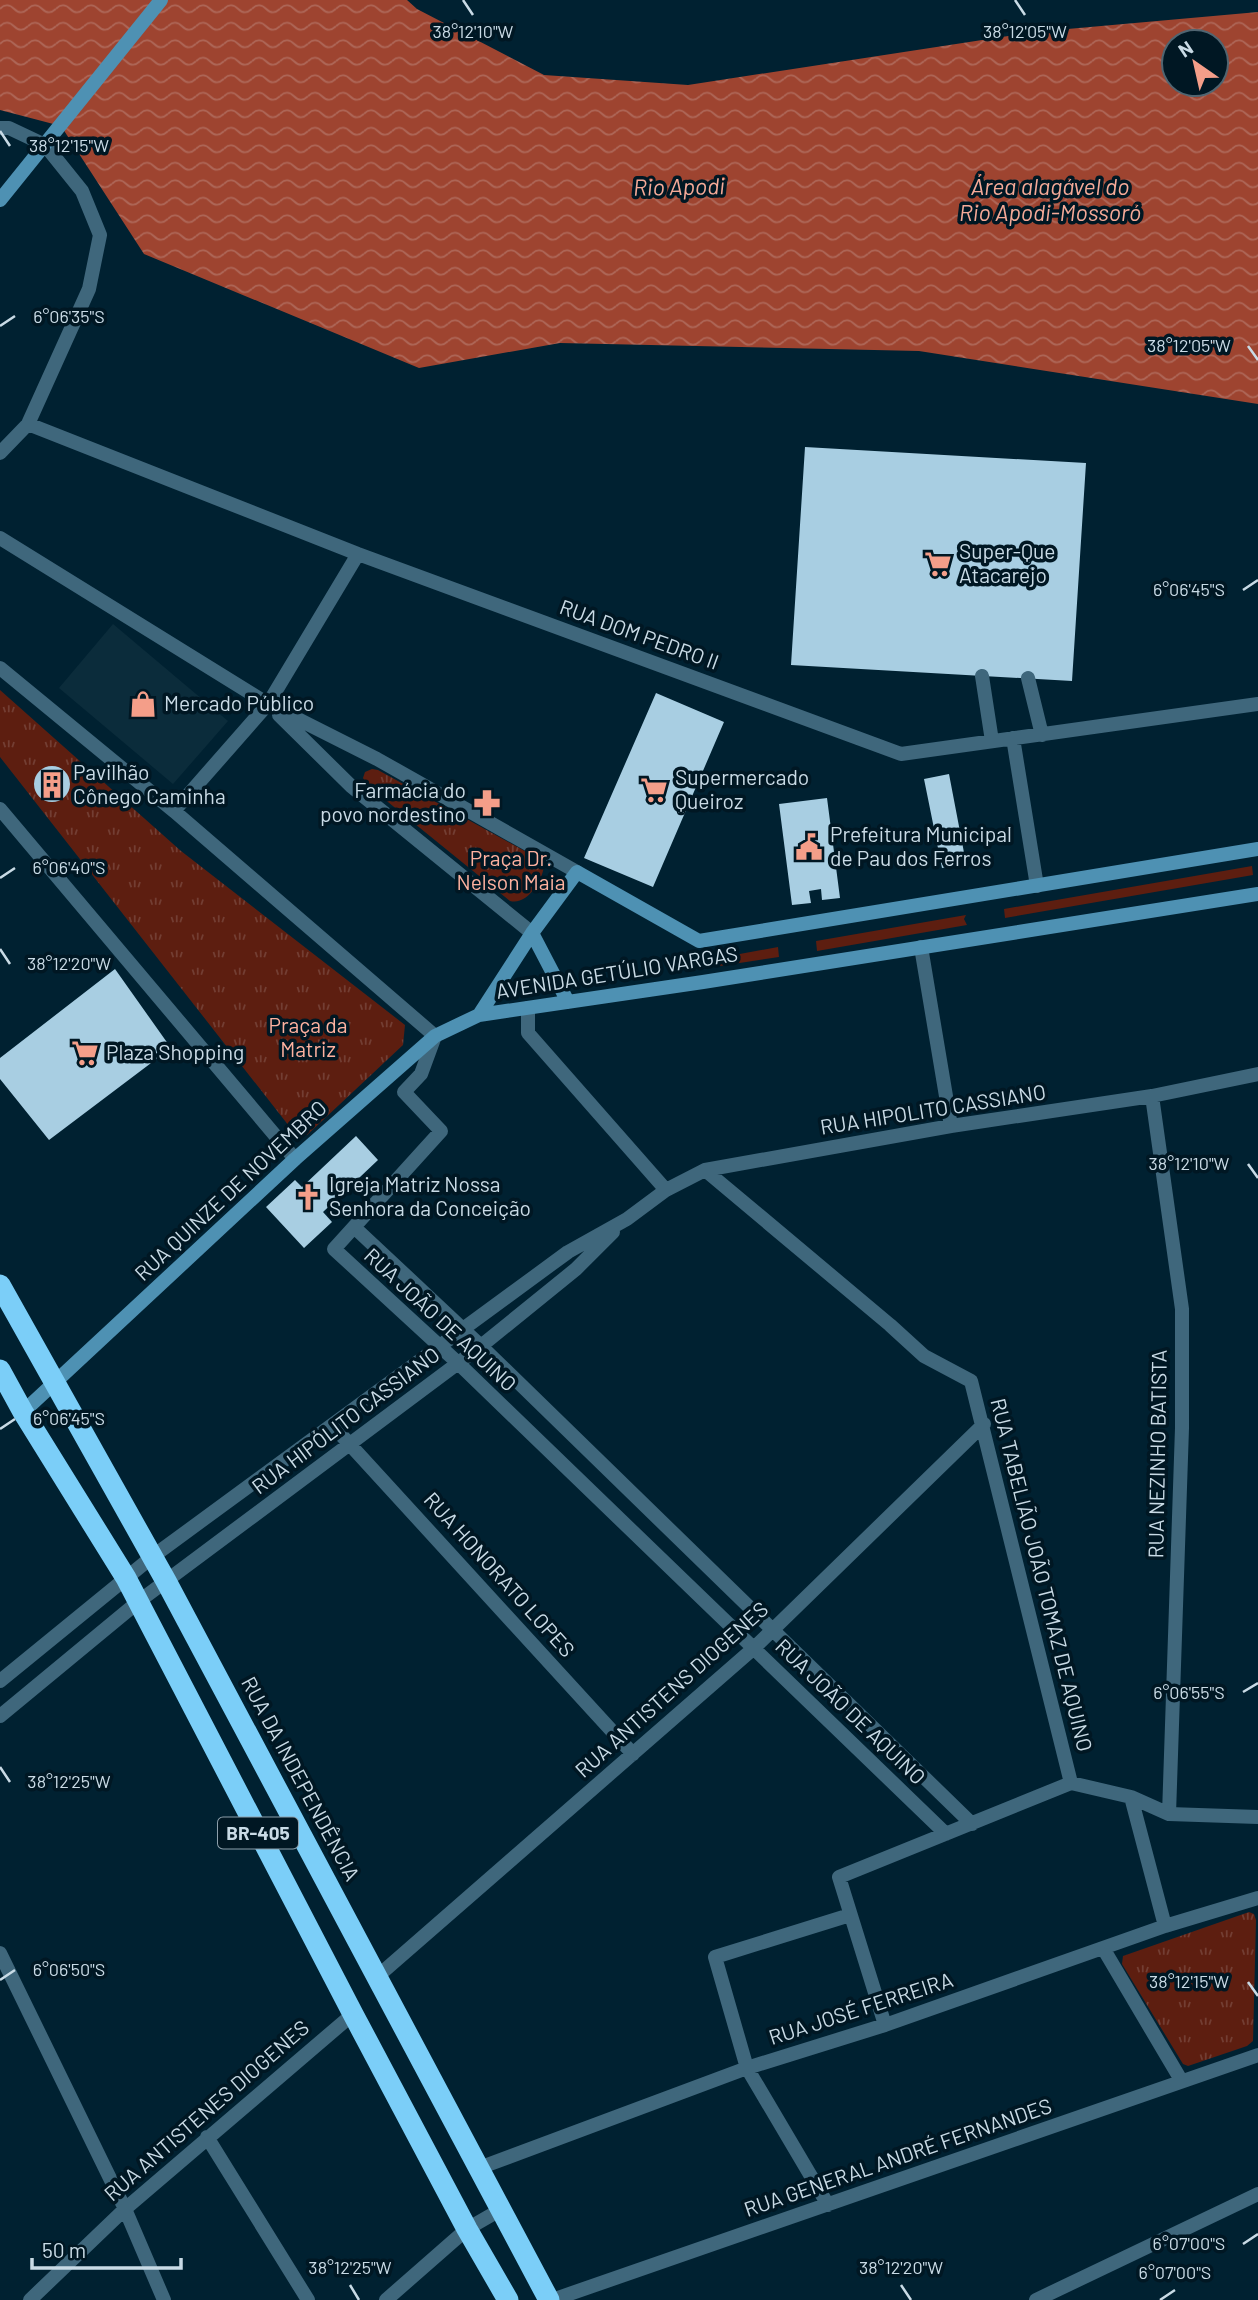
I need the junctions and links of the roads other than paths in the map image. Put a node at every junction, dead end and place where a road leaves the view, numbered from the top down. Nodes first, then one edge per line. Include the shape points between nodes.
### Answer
1 (161, 0) edge
2 (0, 128) edge
3 (0, 200) edge
4 (28, 424) junction
5 (0, 453) edge
6 (0, 538) edge
7 (358, 554) junction
8 (0, 668) edge
9 (982, 676) dead end
10 (1028, 678) dead end
11 (268, 704) junction
12 (1258, 704) edge
13 (1042, 735) junction
14 (1013, 738) junction
15 (992, 741) junction
16 (0, 809) edge
17 (174, 811) junction
18 (1258, 849) edge
19 (577, 872) junction
20 (1038, 886) junction
21 (1258, 894) edge
22 (532, 933) junction
23 (921, 947) junction
24 (568, 1002) junction
25 (528, 1009) junction
26 (479, 1015) junction
27 (435, 1036) junction
28 (1258, 1074) edge
29 (1152, 1096) junction
30 (951, 1126) junction
31 (295, 1159) junction
32 (705, 1170) junction
33 (666, 1190) junction
34 (626, 1219) junction
35 (354, 1227) junction
36 (0, 1285) edge
37 (462, 1329) junction
38 (439, 1346) junction
39 (481, 1346) junction
40 (458, 1363) junction
41 (0, 1370) edge
42 (54, 1383) junction
43 (23, 1412) junction
44 (984, 1424) junction
45 (333, 1426) junction
46 (351, 1444) junction
47 (152, 1557) junction
48 (126, 1578) junction
49 (166, 1581) junction
50 (138, 1602) junction
51 (774, 1630) junction
52 (754, 1648) junction
53 (0, 1681) edge
54 (0, 1716) edge
55 (633, 1754) junction
56 (1071, 1783) junction
57 (1131, 1797) junction
58 (1169, 1814) junction
59 (1258, 1817) edge
60 (972, 1824) junction
61 (946, 1834) junction
62 (1258, 1898) edge
63 (850, 1915) junction
64 (1165, 1926) junction
65 (1102, 1948) junction
66 (0, 1953) edge
67 (378, 1976) junction
68 (353, 2014) junction
69 (885, 2025) junction
70 (1258, 2055) edge
71 (747, 2068) junction
72 (1181, 2080) junction
73 (207, 2137) junction
74 (479, 2168) junction
75 (1258, 2194) edge
76 (828, 2205) junction
77 (125, 2208) junction
78 (500, 2210) junction
79 (467, 2229) junction
80 (30, 2300) edge
81 (164, 2300) edge
82 (308, 2300) edge
83 (386, 2300) edge
84 (508, 2300) edge
85 (551, 2300) edge
86 (1036, 2300) edge

1 - 3 main road, bridge
2 - 4 street via 45,145 82,191 100,235 89,289
4 - 5 street
4 - 7 street, RUA DOM PEDRO II
6 - 11 street
7 - 11 street
7 - 15 street, RUA DOM PEDRO II via 901,754
8 - 17 street
9 - 15 street
10 - 13 street
11 - 17 street
11 - 19 street via 377,759
11 - 22 street via 351,786
12 - 13 street, RUA DOM PEDRO II
13 - 14 street, RUA DOM PEDRO II
14 - 15 street, RUA DOM PEDRO II
14 - 20 street
16 - 31 street
17 - 27 street
18 - 20 main road, AVENIDA GETÚLIO VARGAS
19 - 20 main road, AVENIDA GETÚLIO VARGAS via 699,941
19 - 22 main road, AVENIDA GETÚLIO VARGAS
21 - 23 main road, AVENIDA GETÚLIO VARGAS
22 - 24 main road
22 - 26 main road, AVENIDA GETÚLIO VARGAS
23 - 24 main road, AVENIDA GETÚLIO VARGAS
23 - 30 street
24 - 25 main road, AVENIDA GETÚLIO VARGAS
25 - 26 main road, AVENIDA GETÚLIO VARGAS
25 - 33 street via 528,1033
26 - 27 main road, RUA QUINZE DE NOVEMBRO
27 - 31 main road, RUA QUINZE DE NOVEMBRO
27 - 35 street via 421,1074 404,1092 441,1131
28 - 29 street, RUA HIPOLITO CASSIANO
29 - 30 street, RUA HIPOLITO CASSIANO
29 - 58 street, RUA NEZINHO BATISTA via 1182,1309
30 - 32 street, RUA HIPOLITO CASSIANO
31 - 42 main road, RUA QUINZE DE NOVEMBRO
32 - 33 street, RUA HIPOLITO CASSIANO
32 - 44 street, RUA TABELIÃO JOÃO TOMAZ DE AQUINO via 924,1356 971,1381
33 - 34 street, RUA HIPOLITO CASSIANO
34 - 37 street, RUA HIPÓLITO CASSIANO via 568,1252
34 - 39 street, RUA HIPÓLITO CASSIANO via 576,1269
35 - 37 street, RUA JOÃO DE AQUINO
35 - 38 street, RUA JOÃO DE AQUINO via 334,1249
36 - 42 highway, RUA DA INDEPENDÊNCIA / BR-405
37 - 38 street, RUA HIPÓLITO CASSIANO
37 - 39 street, RUA JOÃO DE AQUINO
38 - 40 street, RUA JOÃO DE AQUINO
38 - 45 street, RUA HIPÓLITO CASSIANO
39 - 40 street, RUA HIPÓLITO CASSIANO
39 - 51 street, RUA JOÃO DE AQUINO
40 - 46 street, RUA HIPÓLITO CASSIANO
40 - 52 street, RUA JOÃO DE AQUINO
41 - 43 highway, BR-405
42 - 43 main road, RUA QUINZE DE NOVEMBRO
42 - 47 highway, RUA DA INDEPENDÊNCIA / BR-405
43 - 48 highway, BR-405
44 - 51 street, RUA ANTISTENS DIOGENES
44 - 56 street, RUA TABELIÃO JOÃO TOMAZ DE AQUINO
45 - 46 street, RUA HONORATO LOPES
45 - 47 street, RUA HIPÓLITO CASSIANO
46 - 49 street, RUA HIPÓLITO CASSIANO
46 - 55 street, RUA HONORATO LOPES
47 - 48 street, RUA HIPÓLITO CASSIANO
47 - 49 highway, RUA DA INDEPENDÊNCIA / BR-405
48 - 50 highway, BR-405
48 - 53 street, RUA HIPÓLITO CASSIANO
49 - 50 street, RUA HIPÓLITO CASSIANO
49 - 67 highway, RUA DA INDEPENDÊNCIA / BR-405
50 - 54 street, RUA HIPÓLITO CASSIANO
50 - 68 highway, BR-405
51 - 52 street, RUA ANTISTENS DIOGENES
51 - 60 street, RUA JOÃO DE AQUINO
52 - 55 street, RUA ANTISTENS DIOGENES
52 - 61 street, RUA JOÃO DE AQUINO
55 - 67 street, RUA ANTISTENS DIOGENES
56 - 57 street
56 - 60 street
57 - 58 street
57 - 64 street
58 - 59 street
60 - 61 street
61 - 63 street via 839,1877
62 - 64 street, RUA JOSÉ FERREIRA
63 - 69 street
63 - 71 street via 715,1957
64 - 65 street, RUA JOSÉ FERREIRA
65 - 69 street, RUA JOSÉ FERREIRA
65 - 72 street
66 - 77 street
67 - 74 highway, RUA DA INDEPENDÊNCIA / BR-405
68 - 73 street, RUA ANTISTENES DIOGENES
68 - 79 highway, BR-405
69 - 71 street, RUA JOSÉ FERREIRA
70 - 72 street, RUA GENERAL ANDRÉ FERNANDES
71 - 74 street, RUA JOSÉ FERREIRA
71 - 76 street
72 - 76 street, RUA GENERAL ANDRÉ FERNANDES
73 - 77 street, RUA ANTISTENES DIOGENES
73 - 82 street
74 - 78 highway, RUA DA INDEPENDÊNCIA / BR-405
75 - 86 street
76 - 85 street, RUA GENERAL ANDRÉ FERNANDES
77 - 80 street, RUA ANTISTENES DIOGENES
77 - 81 street
78 - 79 street
78 - 85 highway, RUA DA INDEPENDÊNCIA / BR-405
79 - 83 street
79 - 84 highway, BR-405

